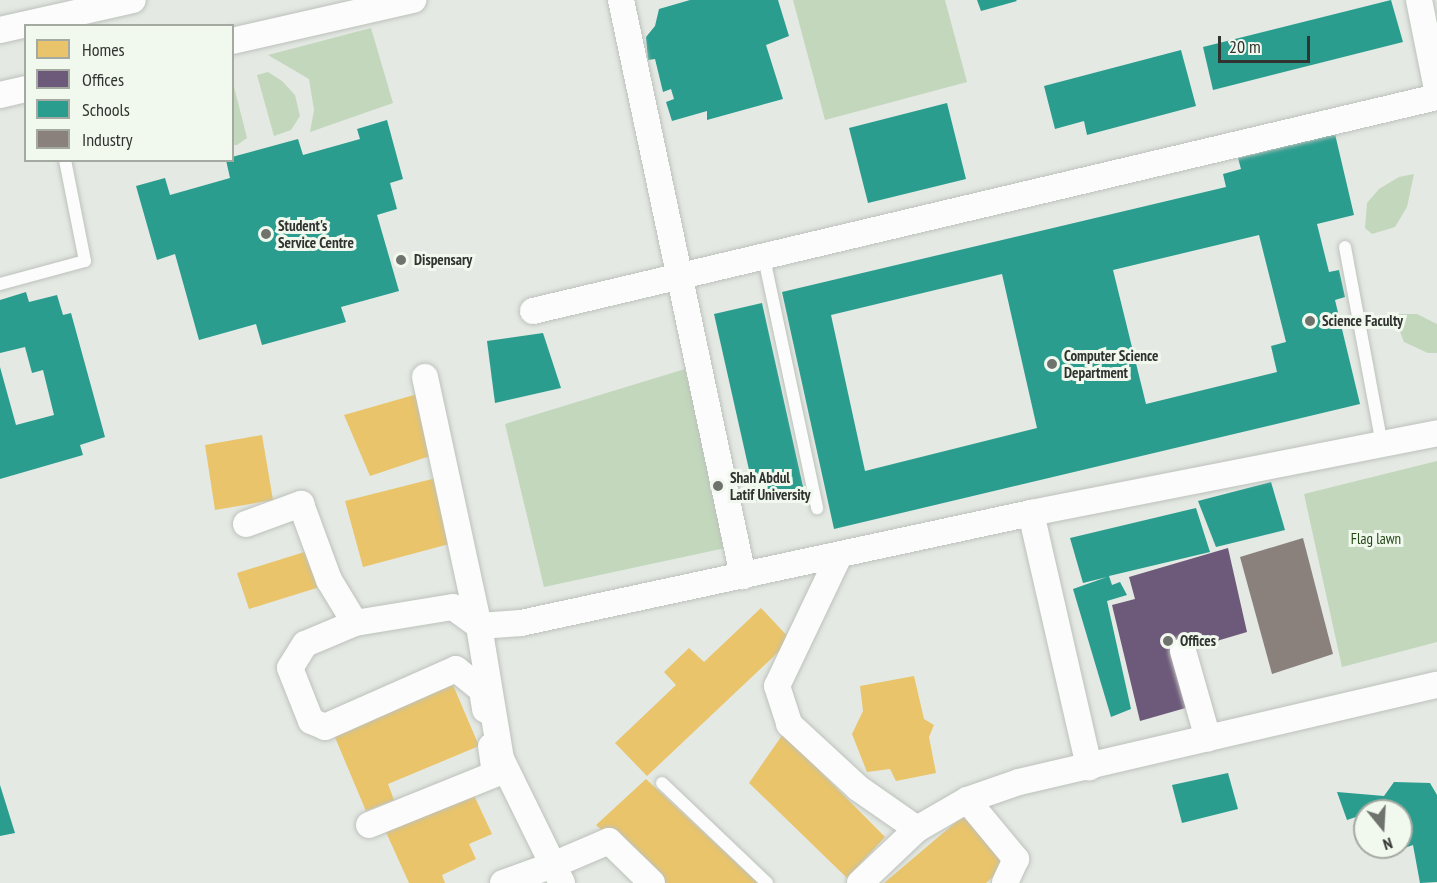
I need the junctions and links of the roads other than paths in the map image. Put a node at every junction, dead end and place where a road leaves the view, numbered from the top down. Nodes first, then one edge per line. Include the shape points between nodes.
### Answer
1 (133, 0) edge
2 (413, 0) edge
3 (621, 0) edge
4 (1419, 0) edge
5 (27, 24) edge
6 (24, 25) edge
7 (0, 30) edge
8 (234, 41) edge
9 (24, 89) edge
10 (1437, 89) edge
11 (0, 94) edge
12 (1437, 97) edge
13 (65, 162) edge
14 (1345, 247) dead end
15 (764, 258) junction
16 (682, 277) junction
17 (0, 284) edge
18 (533, 311) dead end
19 (425, 377) dead end
20 (1437, 433) edge
21 (1382, 444) junction
22 (817, 508) dead end
23 (1031, 513) junction
24 (246, 524) dead end
25 (839, 556) junction
26 (743, 576) junction
27 (355, 623) junction
28 (479, 626) junction
29 (1183, 651) dead end
30 (1437, 685) edge
31 (1208, 739) junction
32 (1089, 767) junction
33 (662, 783) dead end
34 (967, 800) junction
35 (369, 825) dead end
36 (917, 829) junction
37 (558, 874) edge
38 (504, 883) edge
39 (652, 883) edge
40 (767, 883) edge
41 (860, 883) edge
42 (1005, 883) edge

1 - 5 street
2 - 8 street
3 - 16 street
4 - 10 street
6 - 7 street
9 - 11 street
12 - 15 street
13 - 17 lane via 85,261
14 - 21 lane
15 - 16 street
15 - 22 lane
16 - 18 street
16 - 26 street
19 - 28 street
20 - 21 street
21 - 23 street
23 - 25 street
23 - 32 street
24 - 27 street via 300,504 329,580
25 - 26 street
25 - 36 street via 777,686 789,724 858,788
26 - 28 street via 521,623
27 - 28 street via 453,607
27 - 35 street via 305,644 290,668 311,721 325,727 456,669 482,690 495,774
28 - 37 street via 501,759
29 - 31 street
30 - 31 street
31 - 32 street
32 - 34 street via 1019,782
33 - 40 lane
34 - 36 street
34 - 42 street via 1016,859
36 - 41 street
37 - 38 street
37 - 39 street via 609,841

